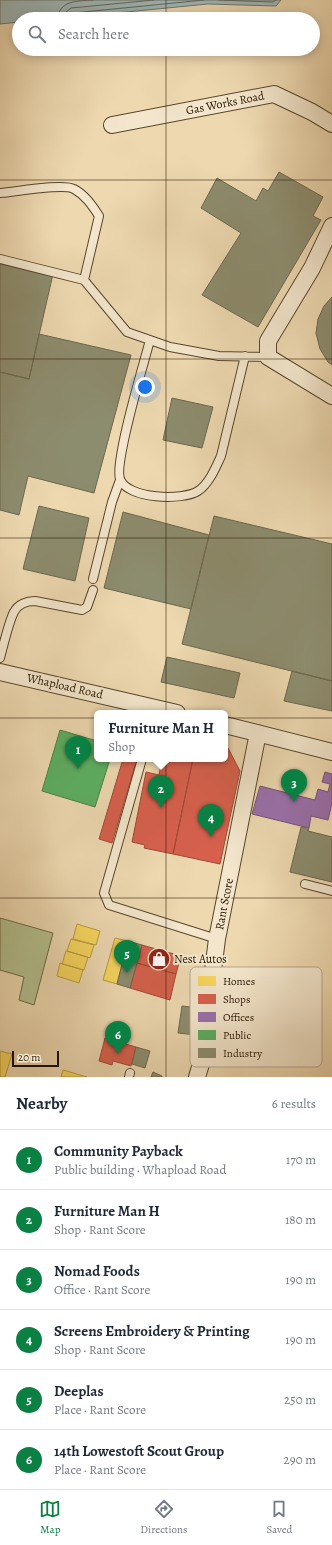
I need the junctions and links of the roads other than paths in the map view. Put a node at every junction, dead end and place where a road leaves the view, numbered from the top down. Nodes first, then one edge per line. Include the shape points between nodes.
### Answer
1 (332, 124) edge
2 (112, 125) dead end
3 (0, 193) edge
4 (332, 226) edge
5 (0, 260) edge
6 (84, 280) junction
7 (150, 340) junction
8 (245, 356) junction
9 (268, 357) junction
10 (332, 396) edge
11 (120, 480) junction
12 (93, 579) dead end
13 (93, 590) dead end
14 (0, 658) edge
15 (0, 672) edge
16 (156, 710) edge
17 (228, 726) edge
18 (258, 733) junction
19 (332, 752) edge
20 (141, 762) edge
21 (305, 884) dead end
22 (332, 890) edge
23 (217, 939) junction
24 (217, 967) edge
25 (200, 1067) edge
26 (197, 1077) edge

1 - 2 street, Gas Works Road via 274,94
3 - 6 lane via 53,187 72,188 89,200 99,216
4 - 9 street via 312,268 268,341
5 - 6 lane
6 - 7 lane via 127,332
7 - 8 lane via 170,347 219,356
7 - 11 lane via 122,447 118,469
8 - 9 lane
8 - 11 lane via 215,471 199,490 189,495 156,496 134,491
9 - 10 street
11 - 12 lane
13 - 14 lane via 87,607 82,610 36,601 21,604 14,612
15 - 16 street, Whapload Road
17 - 18 street
18 - 19 street
18 - 23 street, Rant Score
20 - 23 lane via 104,893 108,905
21 - 22 lane
23 - 24 street, Rant Score
25 - 26 street, Rant Score

